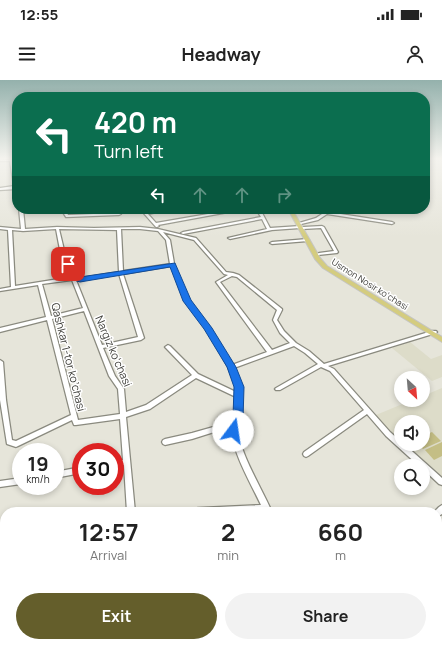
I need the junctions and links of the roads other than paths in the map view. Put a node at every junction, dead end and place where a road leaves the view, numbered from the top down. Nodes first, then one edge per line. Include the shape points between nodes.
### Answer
1 (12, 188) edge
2 (0, 189) edge
3 (21, 214) edge
4 (66, 214) edge
5 (119, 214) edge
6 (147, 214) edge
7 (219, 214) edge
8 (260, 214) edge
9 (293, 214) edge
10 (296, 214) edge
11 (327, 214) joint
12 (94, 215) joint
13 (262, 218) junction
14 (392, 223) dead end
15 (157, 227) junction
16 (0, 228) edge
17 (57, 228) junction
18 (119, 228) junction
19 (10, 229) junction
20 (303, 229) junction
21 (23, 230) junction
22 (269, 230) junction
23 (183, 232) dead end
24 (230, 238) dead end
25 (308, 240) junction
26 (272, 243) dead end
27 (319, 254) junction
28 (172, 265) junction
29 (121, 273) junction
30 (233, 274) junction
31 (73, 278) junction
32 (40, 284) junction
33 (12, 288) junction
34 (0, 290) edge
35 (86, 309) junction
36 (48, 318) junction
37 (0, 330) edge
38 (438, 336) edge
39 (294, 344) junction
40 (100, 347) junction
41 (168, 347) dead end
42 (271, 353) junction
43 (0, 362) edge
44 (322, 365) junction
45 (231, 367) junction
46 (196, 375) junction
47 (278, 389) dead end
48 (238, 396) junction
49 (367, 411) junction
50 (74, 416) junction
51 (123, 416) junction
52 (233, 424) junction
53 (165, 442) dead end
54 (306, 454) dead end
55 (124, 462) edge
56 (127, 462) junction
57 (12, 482) edge
58 (442, 482) edge
59 (0, 484) edge
60 (131, 507) edge
61 (266, 507) edge

1 - 2 street
3 - 21 street
4 - 12 street
5 - 12 street
6 - 15 street
7 - 15 street
8 - 13 street
9 - 20 main road, Usmon Nosir ko‘chasi
10 - 20 main road, Usmon Nosir ko‘chasi
11 - 14 street
11 - 20 street
13 - 22 street
13 - 23 street
15 - 18 street
15 - 28 street via 168,240
15 - 30 street via 195,239 222,270
16 - 19 street
17 - 18 street
17 - 21 street
17 - 31 street, Nargiz koʻchasi
18 - 29 street
19 - 21 street
19 - 33 street
20 - 22 street
20 - 25 main road, Usmon Nosir ko‘chasi
20 - 27 main road, Usmon Nosir ko‘chasi
20 - 27 street via 322,227 336,252
22 - 24 street
25 - 26 street
25 - 38 main road, Usmon Nosir ko‘chasi via 318,259 329,270
27 - 38 main road, Usmon Nosir ko‘chasi via 332,269
28 - 29 street
28 - 45 street via 187,301 208,328
29 - 31 street
29 - 40 street via 141,338
30 - 39 street via 280,310 275,320
30 - 42 street via 218,282
31 - 32 street
31 - 35 street, Nargiz koʻchasi
32 - 33 street
32 - 36 street, Qashkar 1-tor koʼchasi
33 - 34 street
35 - 36 street
35 - 40 street, Nargiz koʻchasi
36 - 37 street
36 - 50 street, Qashkar 1-tor koʼchasi
38 - 44 street
39 - 42 street
39 - 44 street
40 - 51 street, Nargiz koʻchasi via 112,376 121,389
41 - 46 street
42 - 45 street
43 - 50 street via 9,442 16,444
44 - 47 street
44 - 49 street via 332,370
45 - 48 street via 239,387
46 - 48 street
46 - 51 street, Qashkar 1-tor koʼchasi via 148,407
48 - 52 street via 238,419
49 - 54 street
49 - 58 street via 392,438
50 - 51 street, Qashkar 1-tor koʼchasi via 76,423
51 - 56 street, Nargiz koʻchasi
52 - 53 street
52 - 61 street via 233,431 246,467
55 - 56 street
56 - 60 street, Nargiz koʻchasi
57 - 59 street

